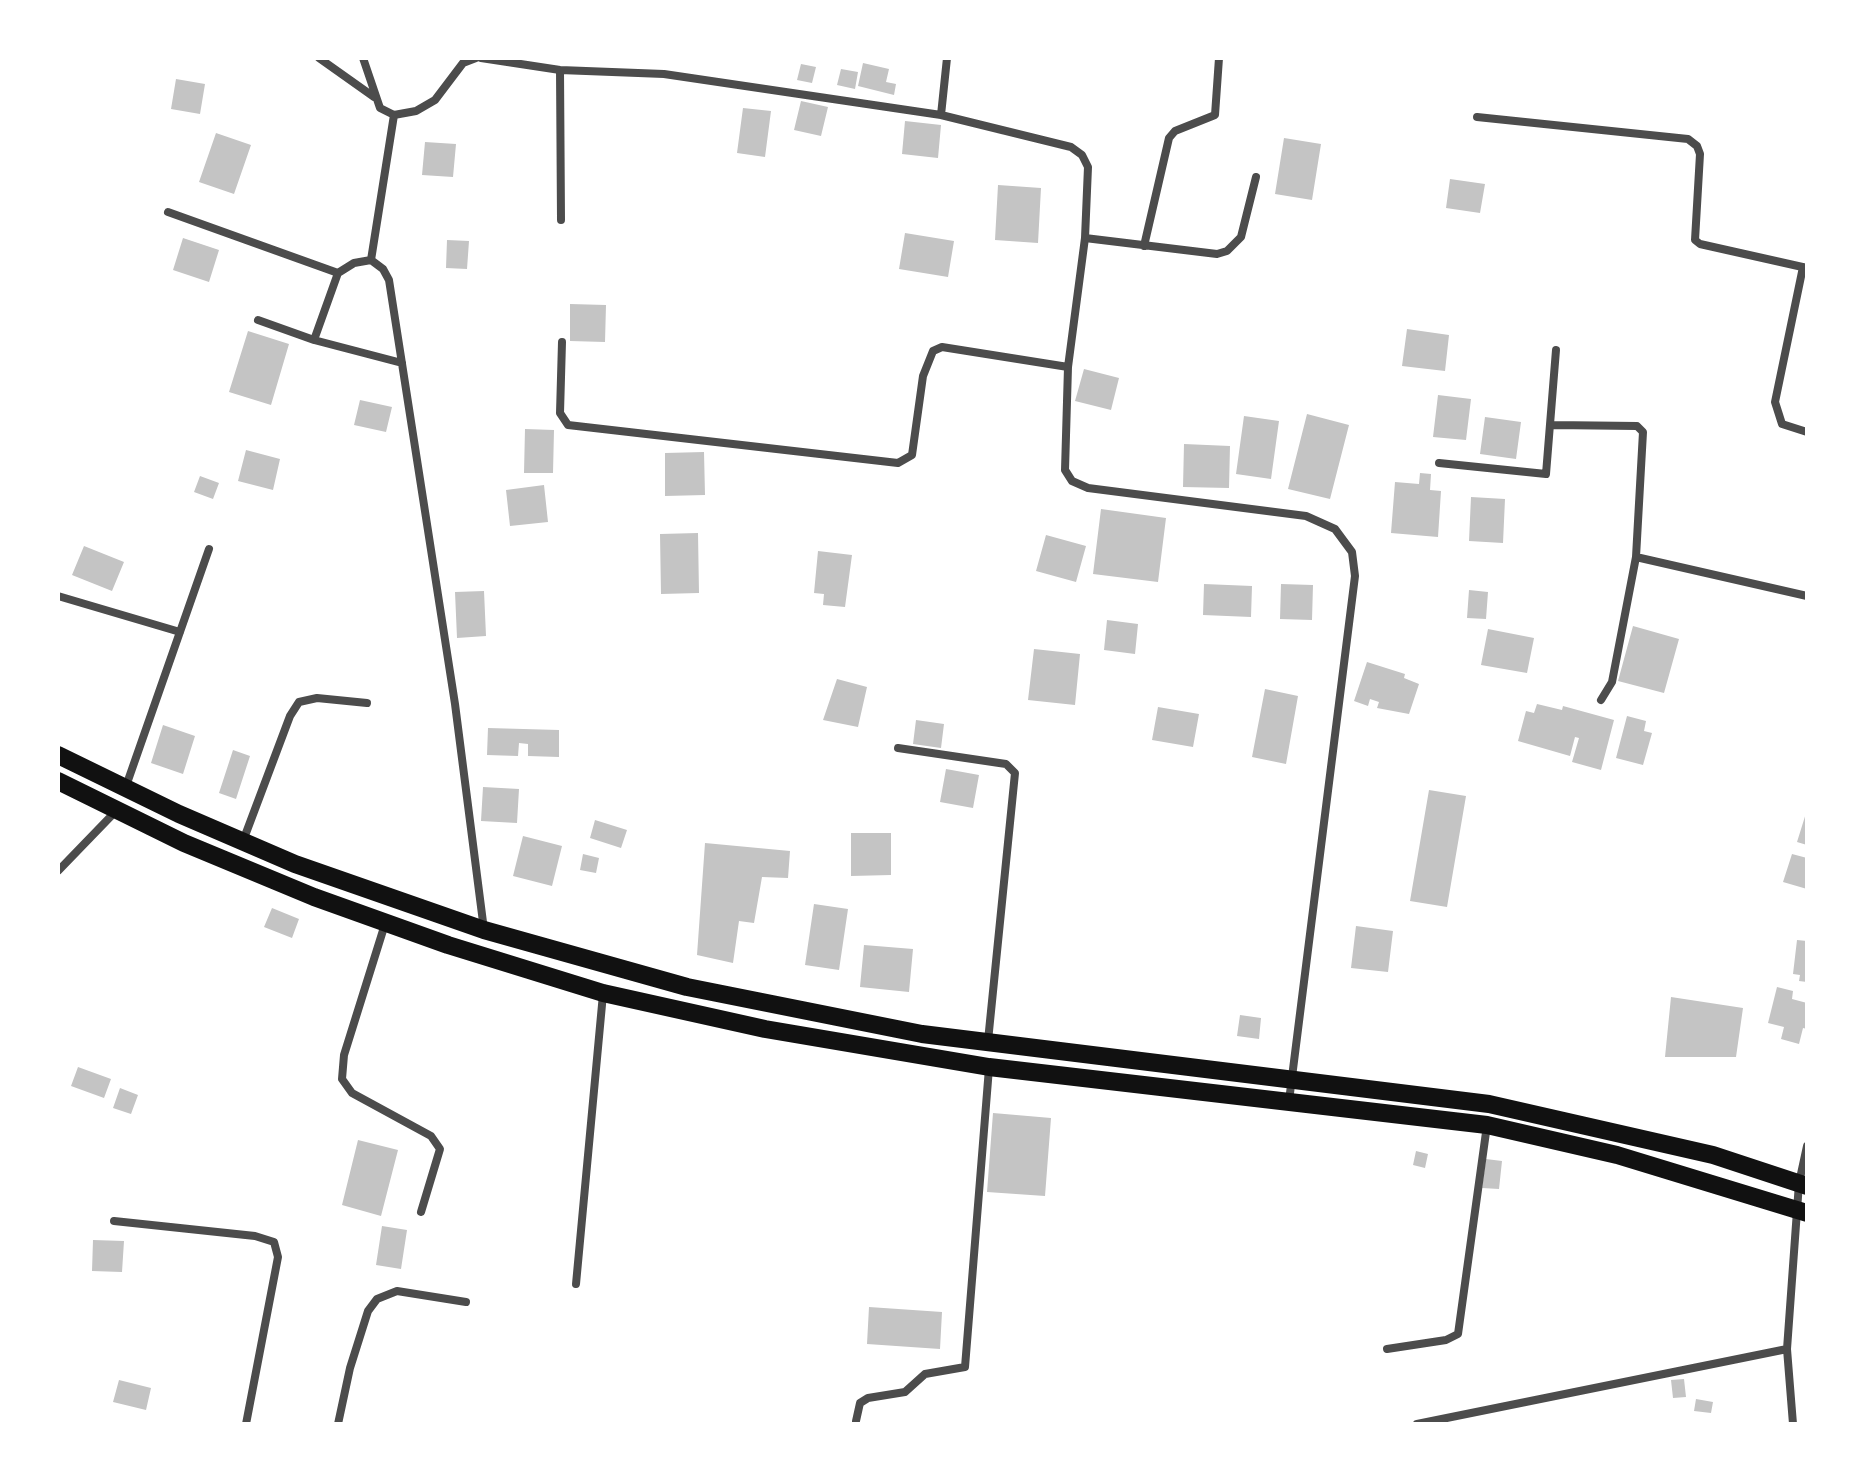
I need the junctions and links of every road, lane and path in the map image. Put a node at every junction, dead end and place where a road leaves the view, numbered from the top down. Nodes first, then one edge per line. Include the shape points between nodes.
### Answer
1 (319, 58) edge
2 (363, 58) edge
3 (478, 58) edge
4 (947, 58) edge
5 (1219, 58) edge
6 (560, 70) junction
7 (375, 98) junction
8 (394, 115) junction
9 (941, 115) junction
10 (1477, 117) dead end
11 (1256, 177) dead end
12 (168, 212) dead end
13 (561, 220) dead end
14 (1085, 238) junction
15 (1144, 246) junction
16 (371, 260) junction
17 (1805, 268) edge
18 (338, 273) junction
19 (258, 320) dead end
20 (314, 340) junction
21 (562, 342) dead end
22 (1556, 350) dead end
23 (402, 363) junction
24 (1068, 367) junction
25 (1552, 425) junction
26 (1807, 432) edge
27 (1439, 463) dead end
28 (209, 549) dead end
29 (1636, 557) junction
30 (58, 596) edge
31 (1807, 596) edge
32 (180, 632) junction
33 (1601, 700) dead end
34 (367, 703) dead end
35 (898, 748) dead end
36 (58, 755) edge
37 (58, 781) edge
38 (125, 789) junction
39 (117, 811) junction
40 (243, 842) junction
41 (58, 871) edge
42 (385, 924) junction
43 (484, 930) junction
44 (603, 993) junction
45 (988, 1041) junction
46 (989, 1067) junction
47 (1290, 1077) junction
48 (1289, 1103) junction
49 (1487, 1125) junction
50 (1807, 1146) edge
51 (1803, 1185) edge
52 (1802, 1211) edge
53 (421, 1212) dead end
54 (114, 1221) dead end
55 (576, 1284) dead end
56 (466, 1302) dead end
57 (1387, 1349) dead end
58 (1787, 1349) junction
59 (856, 1421) dead end
60 (246, 1424) edge
61 (338, 1424) edge
62 (1417, 1424) edge
63 (1793, 1424) edge

1 - 7 street
2 - 7 street
3 - 6 street
3 - 8 street via 463,63 435,100
4 - 9 street
5 - 15 street via 1215,115 1169,138
6 - 9 street via 664,74
6 - 13 street
7 - 8 street via 380,108
8 - 16 street
9 - 14 street via 1071,147 1082,155 1088,167
10 - 17 street via 1688,139 1700,154 1695,240
11 - 15 street via 1236,246 1217,254
12 - 18 street
14 - 15 street
14 - 24 street
16 - 18 street
16 - 23 street via 389,280
17 - 26 street via 1775,402 1782,424
18 - 20 street
19 - 20 street
20 - 23 street
21 - 24 street via 560,413 568,425 898,463 912,455 923,376 933,351 942,347
22 - 25 street
23 - 43 street
24 - 47 street via 1065,470 1072,481 1088,488 1306,516 1335,529 1352,552 1355,576
25 - 27 street via 1546,474
25 - 29 street via 1637,426 1643,432
28 - 32 street
29 - 31 street
29 - 33 street via 1612,682
30 - 32 street
32 - 38 street
34 - 40 street via 317,698 299,702
35 - 45 street via 1006,764 1015,773
36 - 38 main road
37 - 39 main road
38 - 40 main road
39 - 41 street
39 - 42 main road
40 - 43 main road
42 - 44 main road
42 - 53 street via 344,1055 342,1079 352,1093 431,1136 440,1149
43 - 45 main road via 610,968 762,1004
44 - 46 main road via 765,1029
44 - 55 street
45 - 47 main road
46 - 48 main road
46 - 59 street via 965,1367 925,1374 905,1392 868,1398 860,1403
47 - 48 street
47 - 51 main road via 1553,1117 1713,1155
48 - 49 main road
49 - 52 main road via 1617,1155
49 - 57 street via 1458,1334
50 - 51 street
51 - 52 street
52 - 58 street
54 - 60 street via 274,1242 278,1257
56 - 61 street via 397,1291 377,1299 354,1353
58 - 62 street
58 - 63 street

